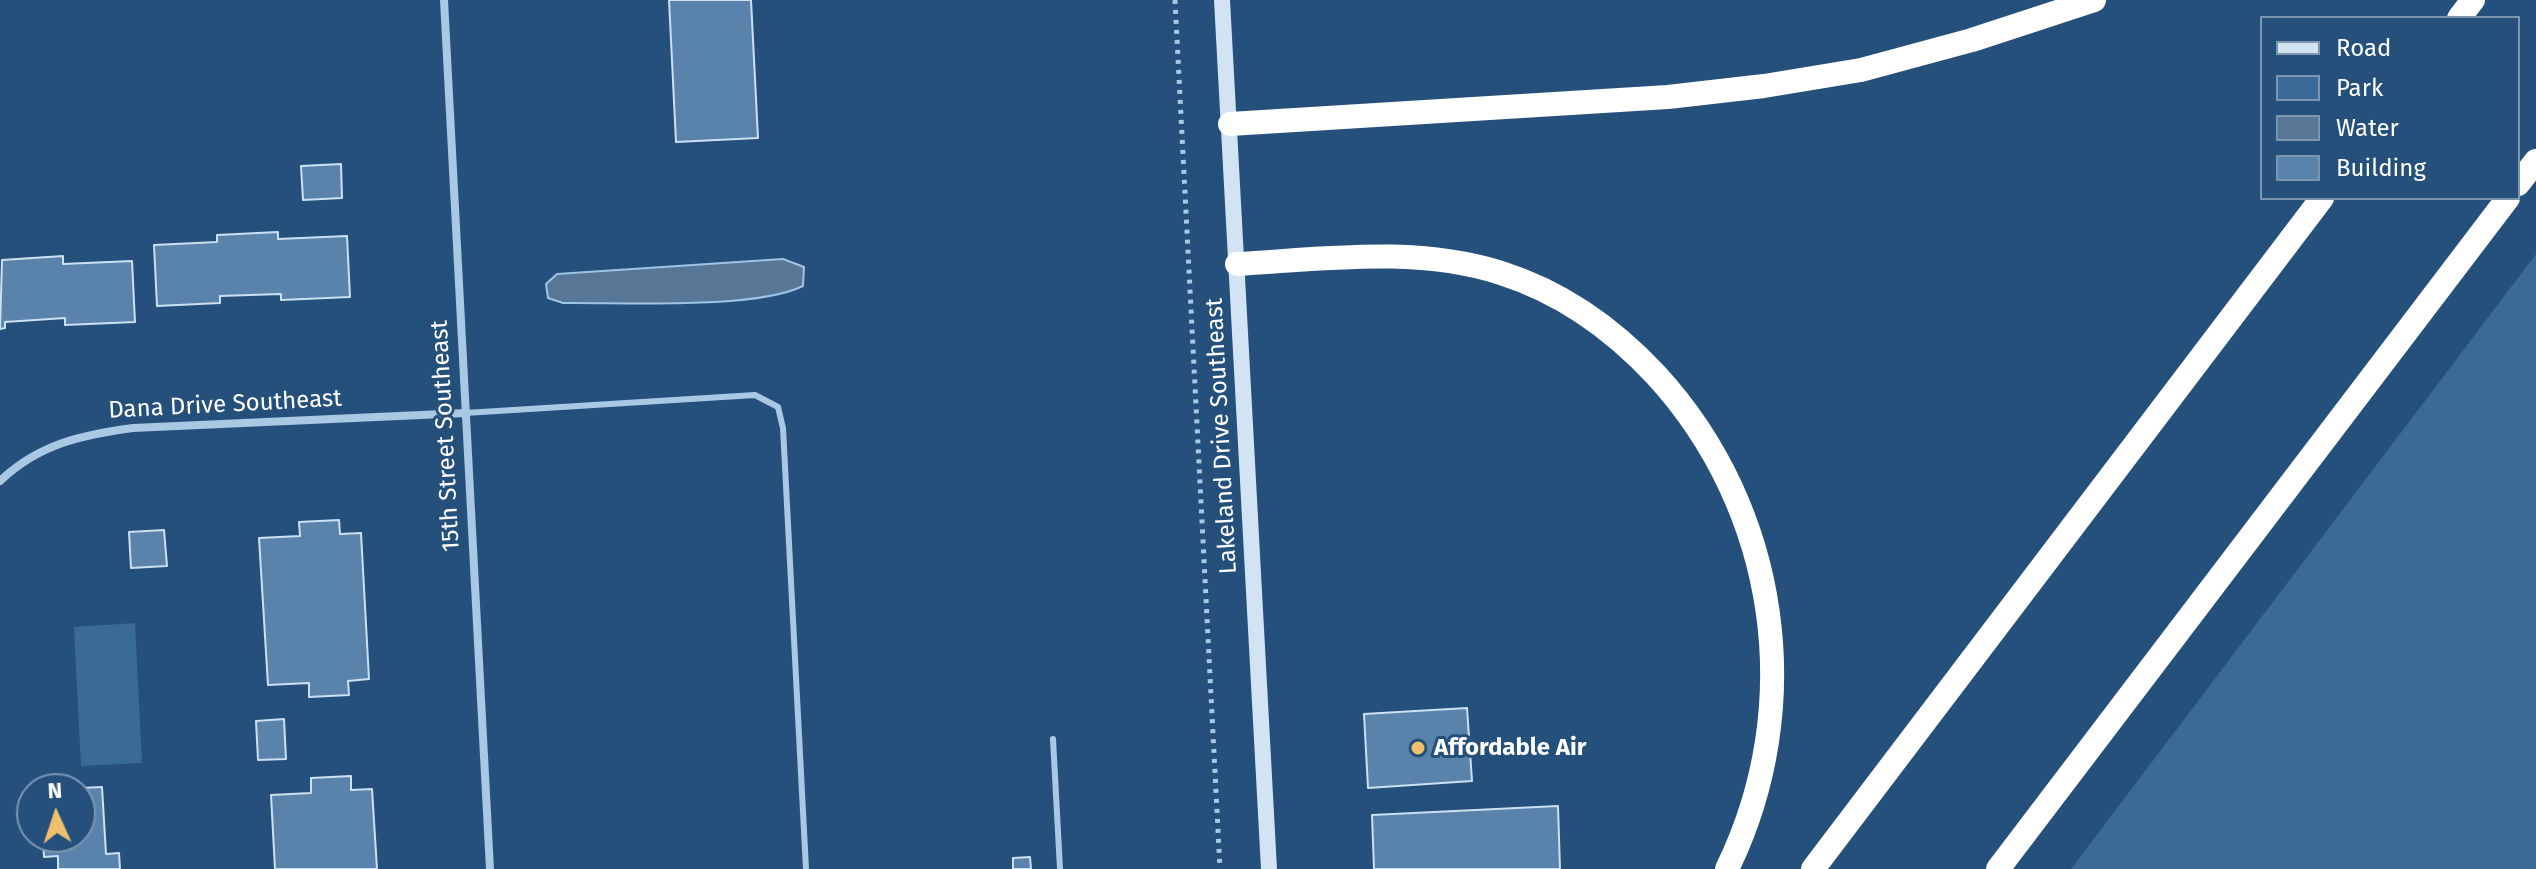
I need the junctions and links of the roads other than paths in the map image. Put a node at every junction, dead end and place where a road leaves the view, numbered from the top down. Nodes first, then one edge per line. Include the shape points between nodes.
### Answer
1 (444, 0) edge
2 (1222, 0) edge
3 (2094, 0) edge
4 (2473, 0) edge
5 (2461, 16) edge
6 (1230, 124) junction
7 (2536, 161) edge
8 (2520, 181) edge
9 (2320, 200) edge
10 (2506, 200) edge
11 (1237, 264) junction
12 (465, 413) junction
13 (0, 481) edge
14 (1053, 739) dead end
15 (490, 869) edge
16 (806, 869) edge
17 (1060, 869) edge
18 (1269, 869) edge
19 (1727, 869) edge
20 (1813, 869) edge
21 (1998, 869) edge

1 - 12 street, 15th Street Southeast
2 - 6 main road, Lakeland Drive Southeast
3 - 6 highway via 1875,66 1764,86 1668,97
4 - 5 highway
6 - 11 main road, Lakeland Drive Southeast
7 - 8 highway
9 - 20 highway
10 - 21 highway
11 - 18 main road, Lakeland Drive Southeast
11 - 19 highway via 1419,257 1504,274 1593,319 1633,350 1696,423 1740,504 1762,573 1772,633 1773,681 1763,766
12 - 13 street, Dana Drive Southeast via 89,434 29,457
12 - 15 street, 15th Street Southeast
12 - 16 lane via 755,395 778,407
14 - 17 lane

